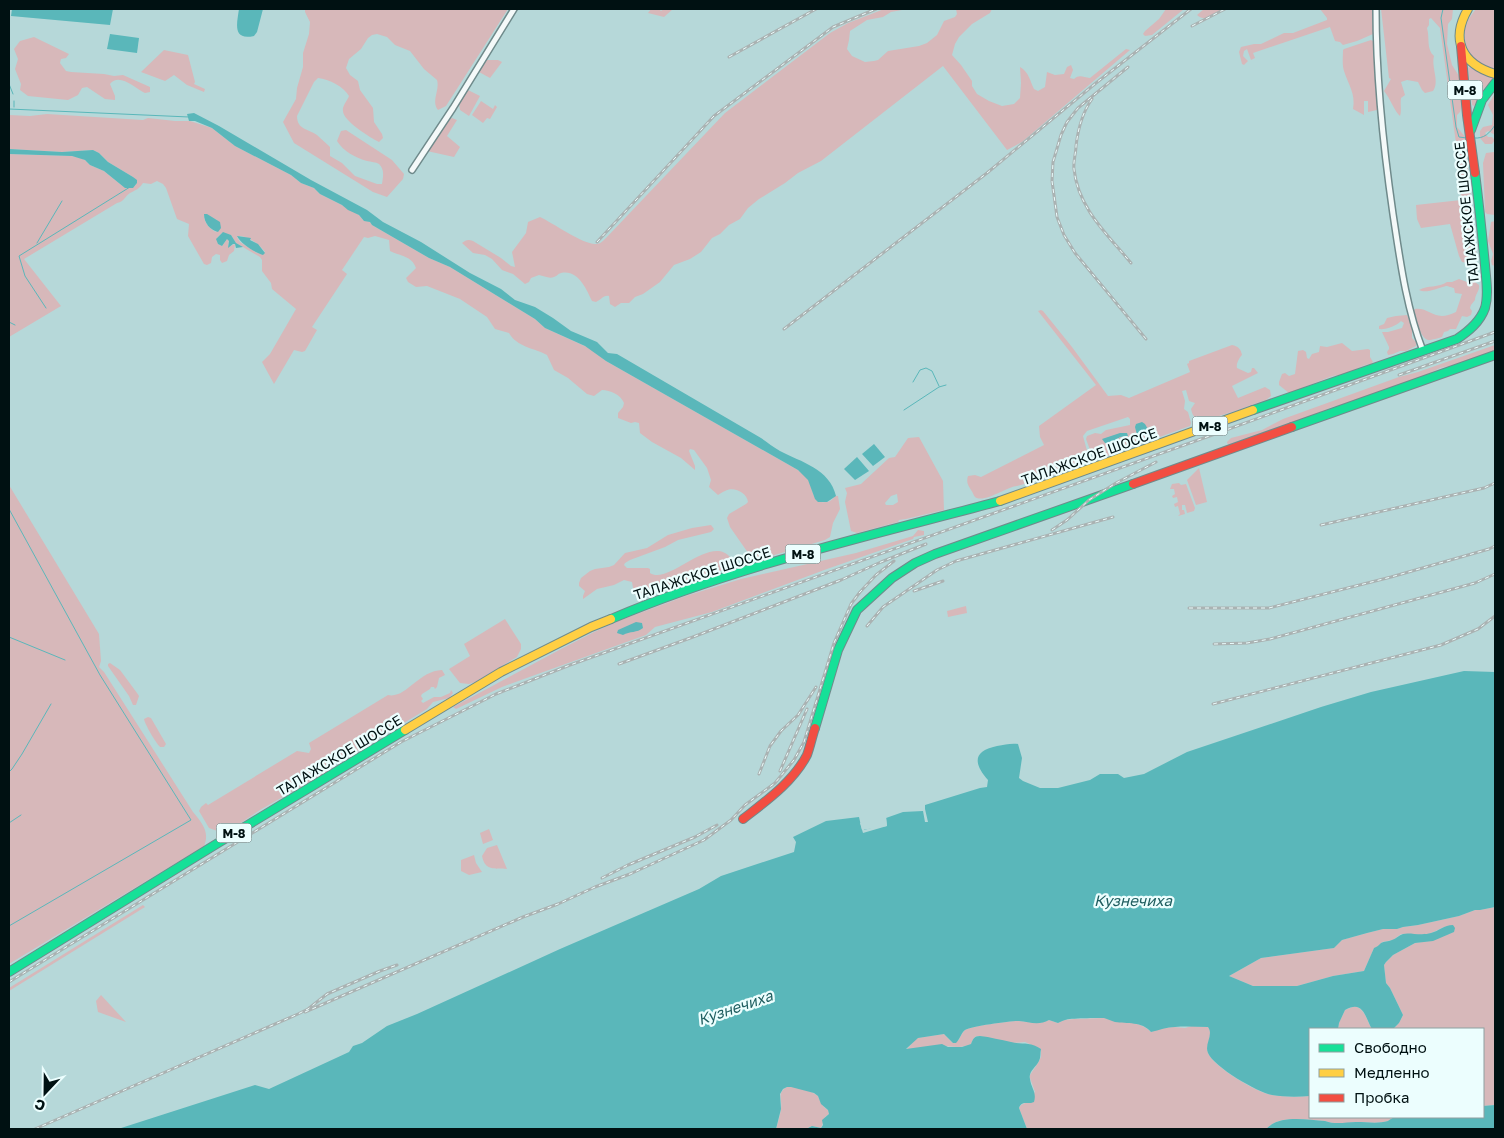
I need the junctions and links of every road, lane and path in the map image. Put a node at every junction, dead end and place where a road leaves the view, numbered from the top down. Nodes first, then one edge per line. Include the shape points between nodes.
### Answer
1 (514, 9) edge
2 (1376, 9) edge
3 (1468, 9) edge
4 (1461, 46) junction
5 (1495, 74) edge
6 (1495, 83) edge
7 (1471, 136) junction
8 (412, 170) dead end
9 (1423, 352) junction
10 (1495, 355) edge
11 (743, 819) dead end
12 (9, 972) edge

1 - 8 street
2 - 9 street via 1384,148 1406,294
3 - 4 main road, М-8 via 1460,28
4 - 5 main road, М-8 via 1474,66
4 - 7 main road, М-8
6 - 7 main road, М-8 via 1479,104
7 - 9 main road, ТАЛАЖСКОЕ ШОССЕ / М-8 via 1487,287 1485,304 1468,332
9 - 12 main road, ТАЛАЖСКОЕ ШОССЕ / М-8 via 1000,501 752,568 653,601 591,627 477,686
10 - 11 main road via 935,554 910,566 857,610 838,650 807,754 790,779

